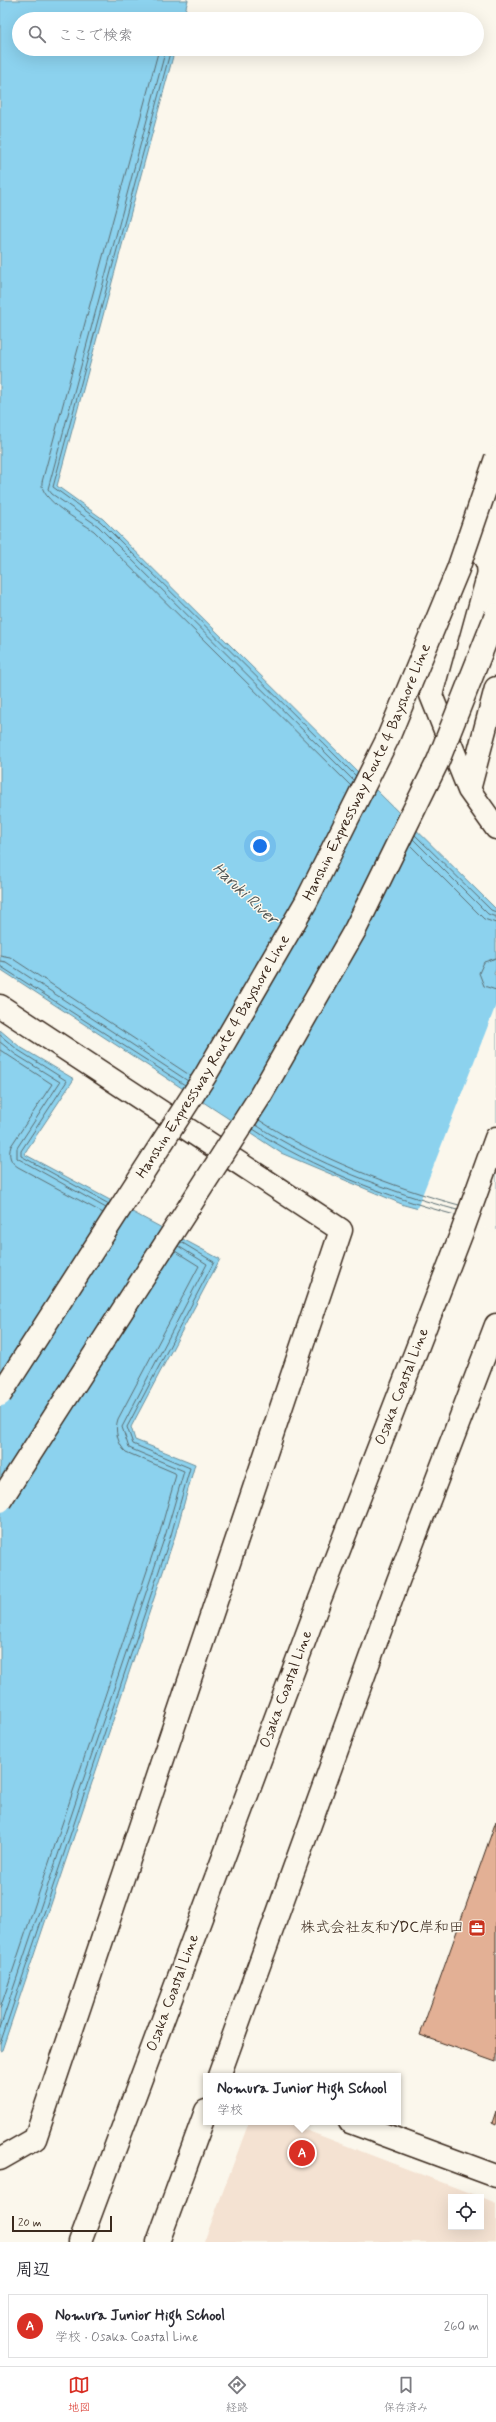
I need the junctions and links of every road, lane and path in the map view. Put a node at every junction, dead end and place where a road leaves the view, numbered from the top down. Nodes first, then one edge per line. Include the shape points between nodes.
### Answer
1 (496, 457) edge
2 (496, 615) edge
3 (496, 688) edge
4 (469, 790) junction
5 (496, 828) edge
6 (0, 1006) edge
7 (496, 1138) edge
8 (496, 1325) edge
9 (0, 1395) edge
10 (0, 1501) edge
11 (222, 2073) edge
12 (203, 2119) edge
13 (358, 2125) edge
14 (0, 2159) edge
15 (496, 2176) edge
16 (80, 2242) edge
17 (158, 2242) edge

1 - 4 main road via 431,695
1 - 9 main road, Hanshin Expressway Route 4 Bayshore Line, bridge via 458,569 388,738 306,902 205,1076
2 - 10 main road, bridge via 438,761 355,930 259,1098
3 - 4 main road
4 - 5 main road
6 - 14 main road via 341,1230 36,2139
7 - 16 main road, Osaka Coastal Line via 317,1607
8 - 11 main road via 398,1581
12 - 17 main road
13 - 15 main road

